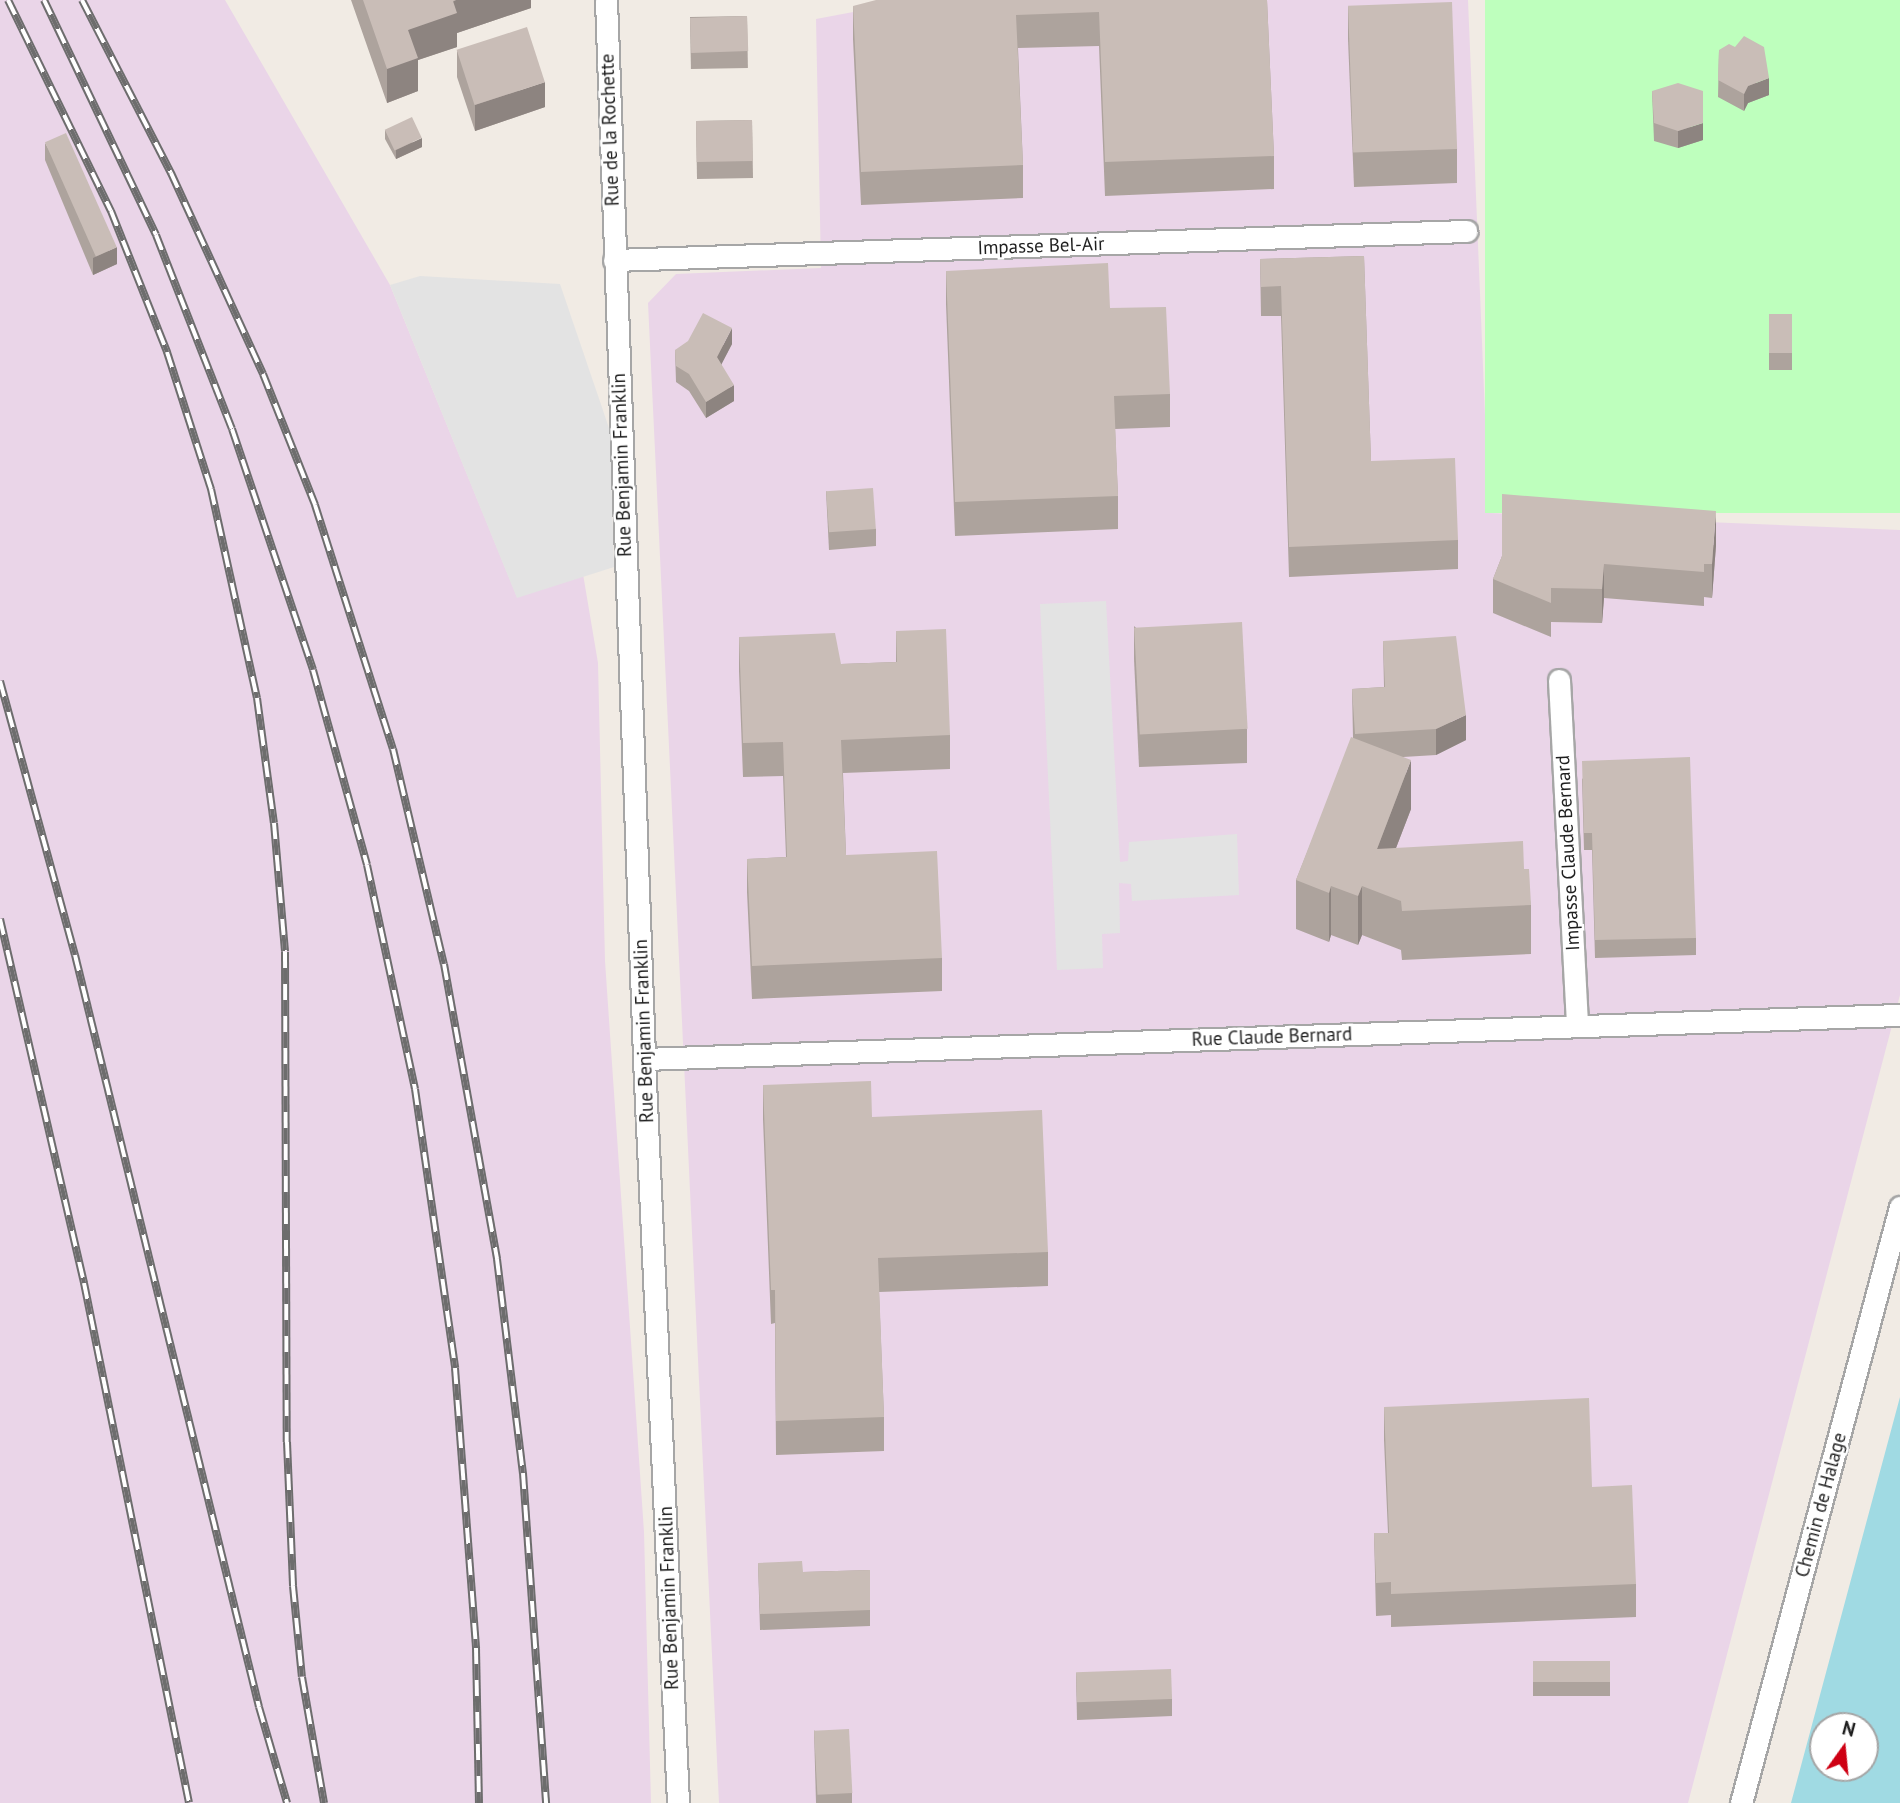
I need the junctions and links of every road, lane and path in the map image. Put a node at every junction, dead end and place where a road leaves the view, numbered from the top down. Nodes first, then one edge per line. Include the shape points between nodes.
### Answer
1 (606, 0) edge
2 (1467, 232) dead end
3 (614, 260) junction
4 (1559, 680) dead end
5 (1900, 1015) edge
6 (1577, 1026) junction
7 (644, 1059) junction
8 (1900, 1206) edge
9 (678, 1803) edge
10 (1741, 1803) edge

1 - 3 street, Rue de la Rochette
2 - 3 street, Impasse Bel-Air
3 - 7 street, Rue Benjamin Franklin
4 - 6 street, Impasse Claude Bernard
5 - 6 street, Rue Claude Bernard
6 - 7 street, Rue Claude Bernard
7 - 9 street, Rue Benjamin Franklin
8 - 10 street, Chemin de Halage

